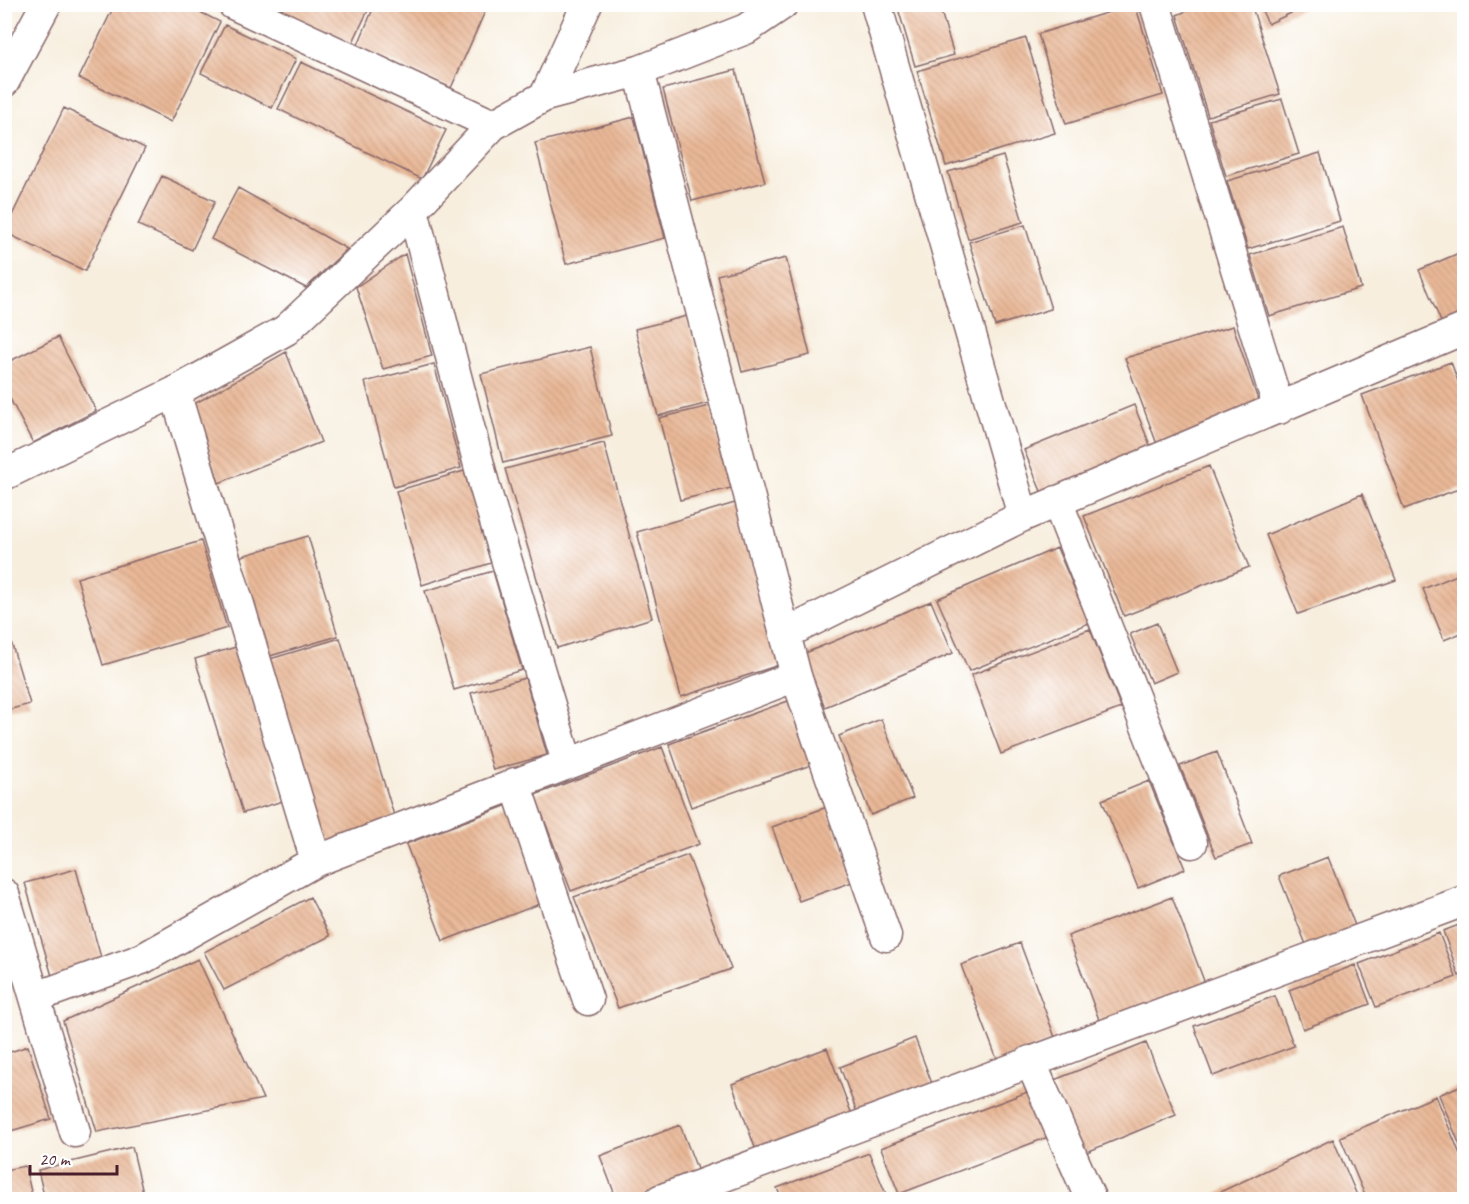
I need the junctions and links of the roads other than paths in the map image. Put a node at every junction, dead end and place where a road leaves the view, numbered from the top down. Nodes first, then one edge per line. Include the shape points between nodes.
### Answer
1 (46, 4) edge
2 (233, 4) edge
3 (587, 4) edge
4 (783, 4) edge
5 (876, 4) edge
6 (1155, 4) edge
7 (639, 71) junction
8 (4, 82) edge
9 (545, 96) junction
10 (494, 125) junction
11 (413, 210) junction
12 (1464, 329) edge
13 (175, 392) junction
14 (1279, 409) junction
15 (4, 475) edge
16 (1057, 501) junction
17 (1023, 516) junction
18 (785, 634) junction
19 (796, 676) junction
20 (567, 762) junction
21 (515, 783) junction
22 (1192, 843) dead end
23 (316, 861) junction
24 (4, 894) edge
25 (1464, 901) edge
26 (886, 936) dead end
27 (36, 997) junction
28 (588, 1000) dead end
29 (1030, 1061) junction
30 (75, 1132) dead end
31 (660, 1200) edge
32 (1091, 1200) edge

1 - 8 street
2 - 10 street
3 - 9 street
4 - 7 street via 746,29
5 - 17 street
6 - 14 street
7 - 9 street
7 - 18 street
9 - 10 street
10 - 11 street
11 - 13 street via 286,330
11 - 20 street via 485,488
12 - 14 street
13 - 15 street
13 - 23 street
14 - 16 street
16 - 17 street
16 - 22 street
17 - 18 street
18 - 19 street
19 - 20 street
19 - 26 street
20 - 21 street
21 - 23 street
21 - 28 street
23 - 27 street via 142,958
24 - 27 street
25 - 29 street
27 - 30 street
29 - 31 street
29 - 32 street

